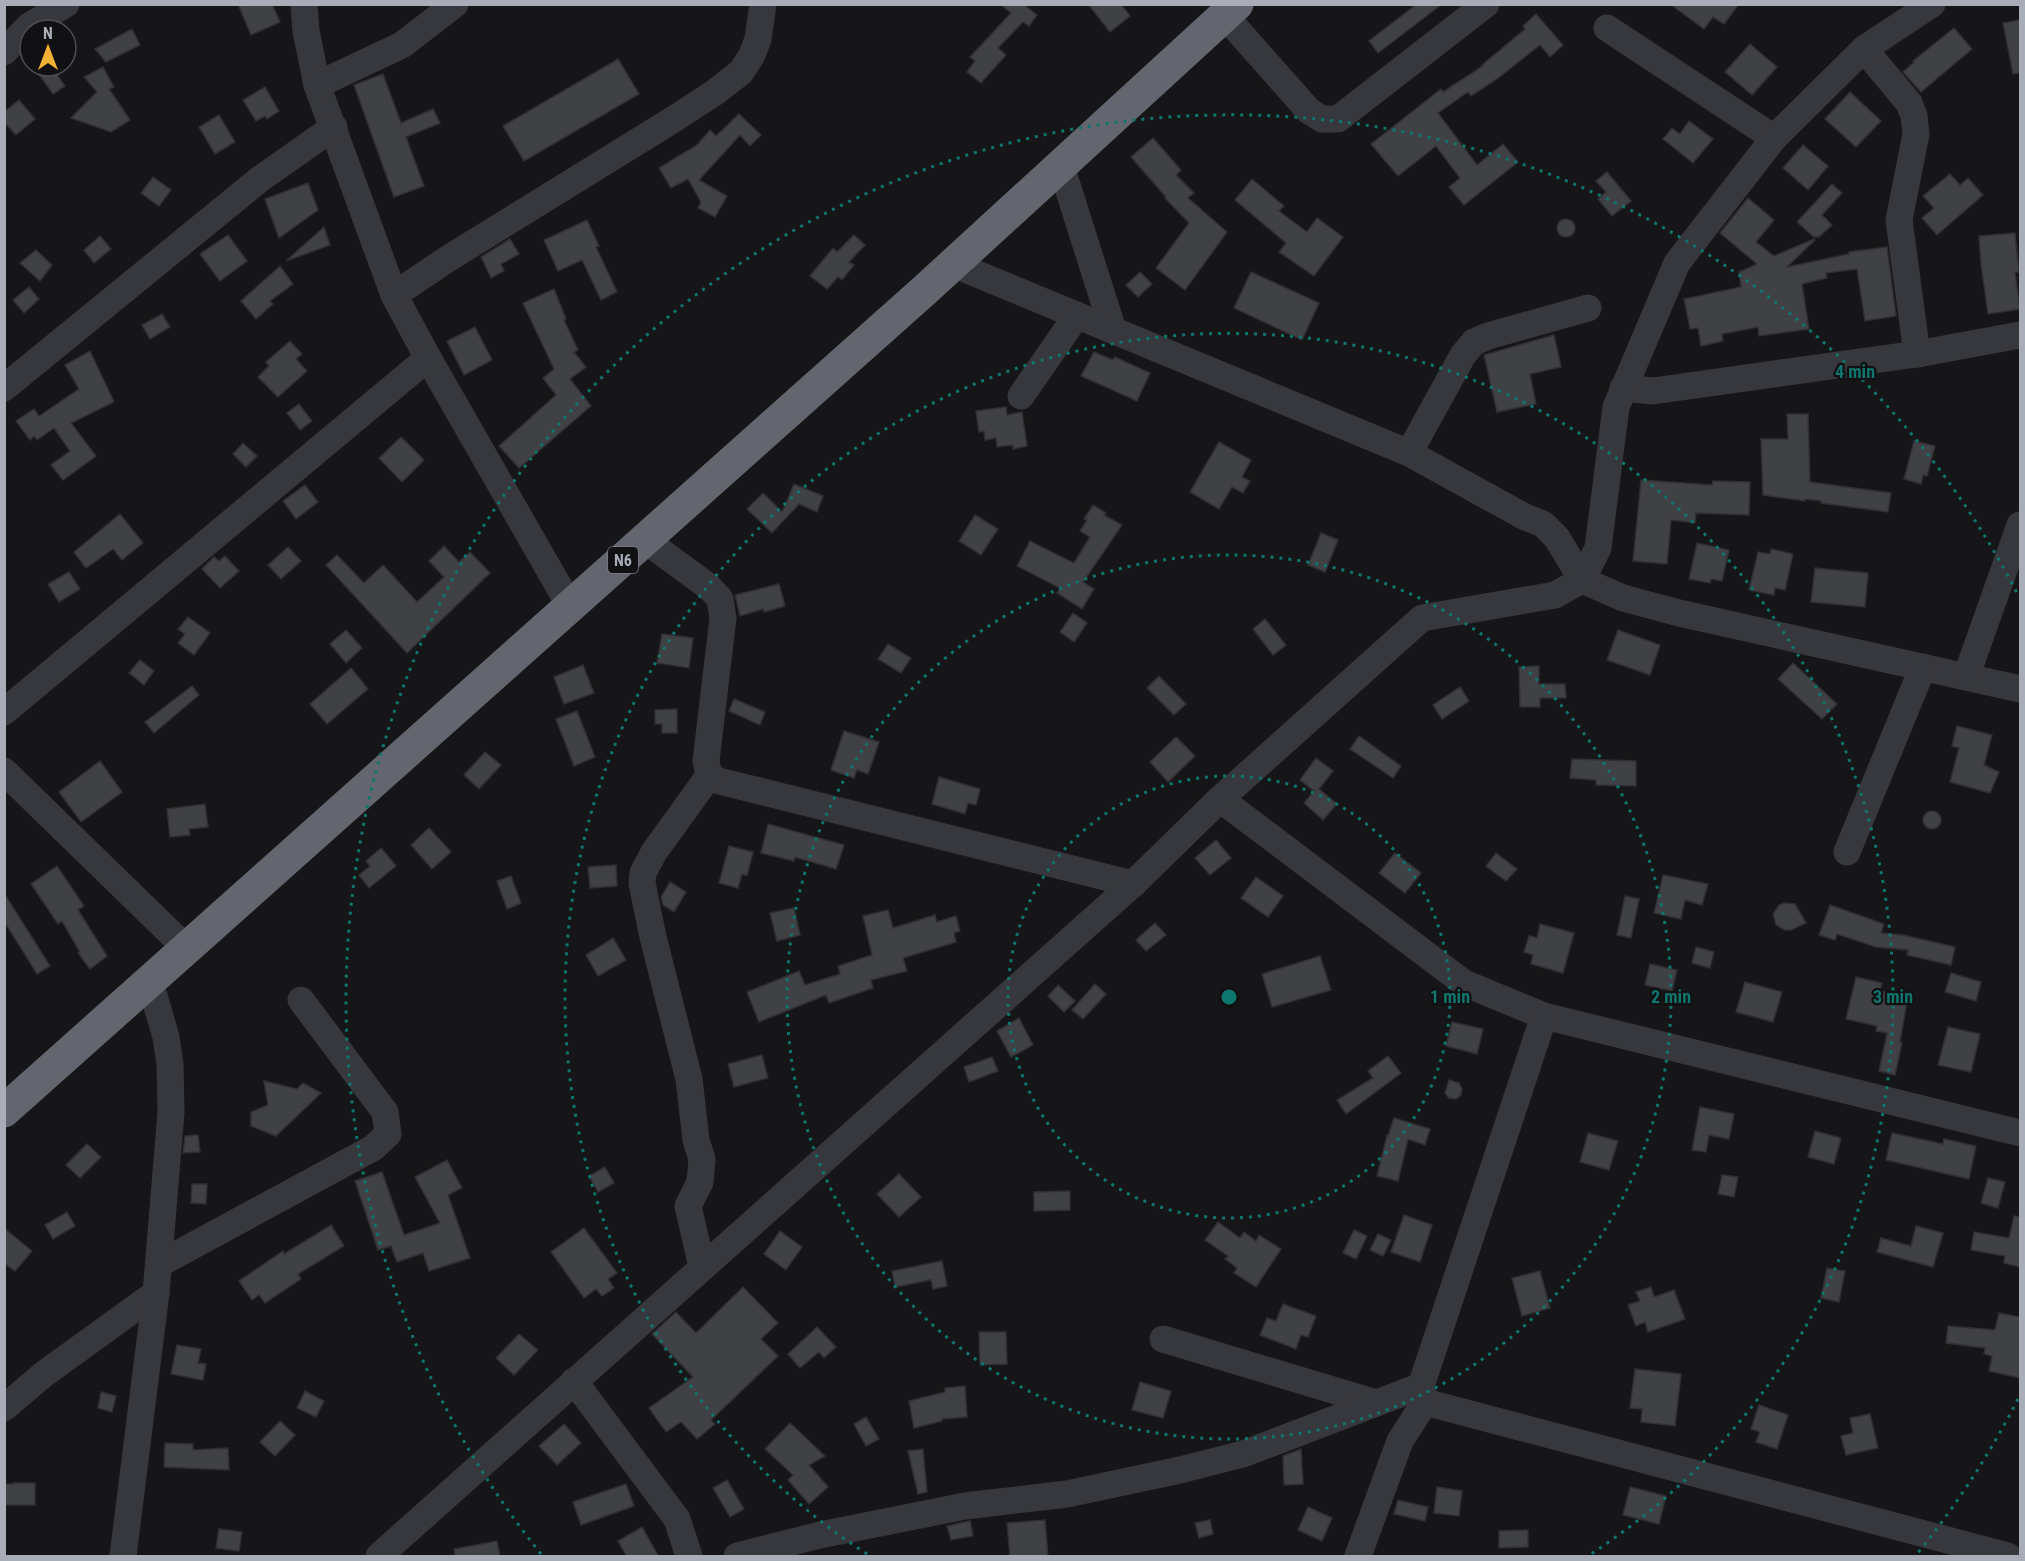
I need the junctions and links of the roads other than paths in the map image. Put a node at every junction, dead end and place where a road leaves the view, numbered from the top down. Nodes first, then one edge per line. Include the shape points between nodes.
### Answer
1 (66, 4) edge
2 (304, 4) edge
3 (455, 4) edge
4 (1486, 4) edge
5 (1932, 4) edge
6 (759, 6) edge
7 (1230, 8) edge
8 (1606, 28) dead end
9 (1864, 49) junction
10 (4, 52) edge
11 (317, 85) junction
12 (334, 127) junction
13 (1774, 138) junction
14 (1061, 166) junction
15 (953, 264) junction
16 (394, 295) junction
17 (1588, 308) dead end
18 (1077, 315) junction
19 (1113, 330) junction
20 (2020, 335) edge
21 (1917, 354) junction
22 (428, 358) junction
23 (4, 388) edge
24 (1623, 388) junction
25 (1021, 396) dead end
26 (1409, 453) junction
27 (2020, 525) edge
28 (645, 540) junction
29 (1582, 580) junction
30 (570, 606) junction
31 (1923, 667) junction
32 (1966, 677) junction
33 (2020, 689) edge
34 (4, 712) edge
35 (4, 771) edge
36 (709, 776) junction
37 (1220, 799) junction
38 (1846, 852) dead end
39 (1133, 884) junction
40 (187, 949) junction
41 (150, 982) junction
42 (301, 1000) dead end
43 (1545, 1016) junction
44 (4, 1111) edge
45 (2020, 1133) edge
46 (159, 1264) junction
47 (702, 1267) junction
48 (156, 1293) junction
49 (1163, 1339) dead end
50 (574, 1381) junction
51 (1423, 1394) junction
52 (1376, 1403) junction
53 (4, 1408) edge
54 (123, 1557) edge
55 (378, 1557) edge
56 (689, 1557) edge
57 (736, 1557) edge
58 (1358, 1557) edge
59 (2008, 1557) edge

1 - 10 street via 29,26
2 - 11 street
3 - 11 street via 402,45
4 - 7 street via 1338,119 1322,118 1309,111
5 - 9 street
6 - 16 street via 758,39 741,72 714,93
7 - 14 highway, N6
8 - 13 street
9 - 13 street
9 - 21 street via 1909,103 1914,116 1916,134 1899,220
11 - 12 street
12 - 16 street
12 - 23 street via 260,179
13 - 24 street via 1677,263
14 - 15 highway, N6
14 - 19 street
15 - 18 street
15 - 28 highway, N6
16 - 22 street
17 - 26 street via 1474,342
18 - 19 street
18 - 25 street
19 - 26 street
20 - 21 street
21 - 24 street via 1653,391
22 - 30 street
22 - 34 street
24 - 29 street via 1616,407 1598,548
26 - 29 street via 1543,524 1557,538
27 - 32 street
28 - 30 highway, N6
28 - 36 street via 720,599 723,618 706,761
29 - 31 street via 1623,598 1657,607
29 - 37 street via 1555,595 1422,618
30 - 40 highway, N6
31 - 32 street
31 - 38 street
32 - 33 street
35 - 40 street
36 - 39 street
36 - 47 street via 654,852 642,883 689,1079 702,1159 700,1182 688,1206
37 - 39 street
37 - 43 street via 1464,983
39 - 47 street
40 - 41 highway, N6
41 - 44 highway, N6
41 - 46 street via 166,1037 171,1084
42 - 46 street via 385,1113 388,1134 373,1148
43 - 45 street
43 - 51 street
46 - 48 street
47 - 50 street
48 - 53 street
48 - 54 street
49 - 52 street
50 - 55 street
50 - 56 street via 677,1519
51 - 52 street
51 - 58 street via 1400,1441
51 - 59 street
52 - 57 street via 1243,1454 1180,1470 1067,1494 965,1506 820,1535

